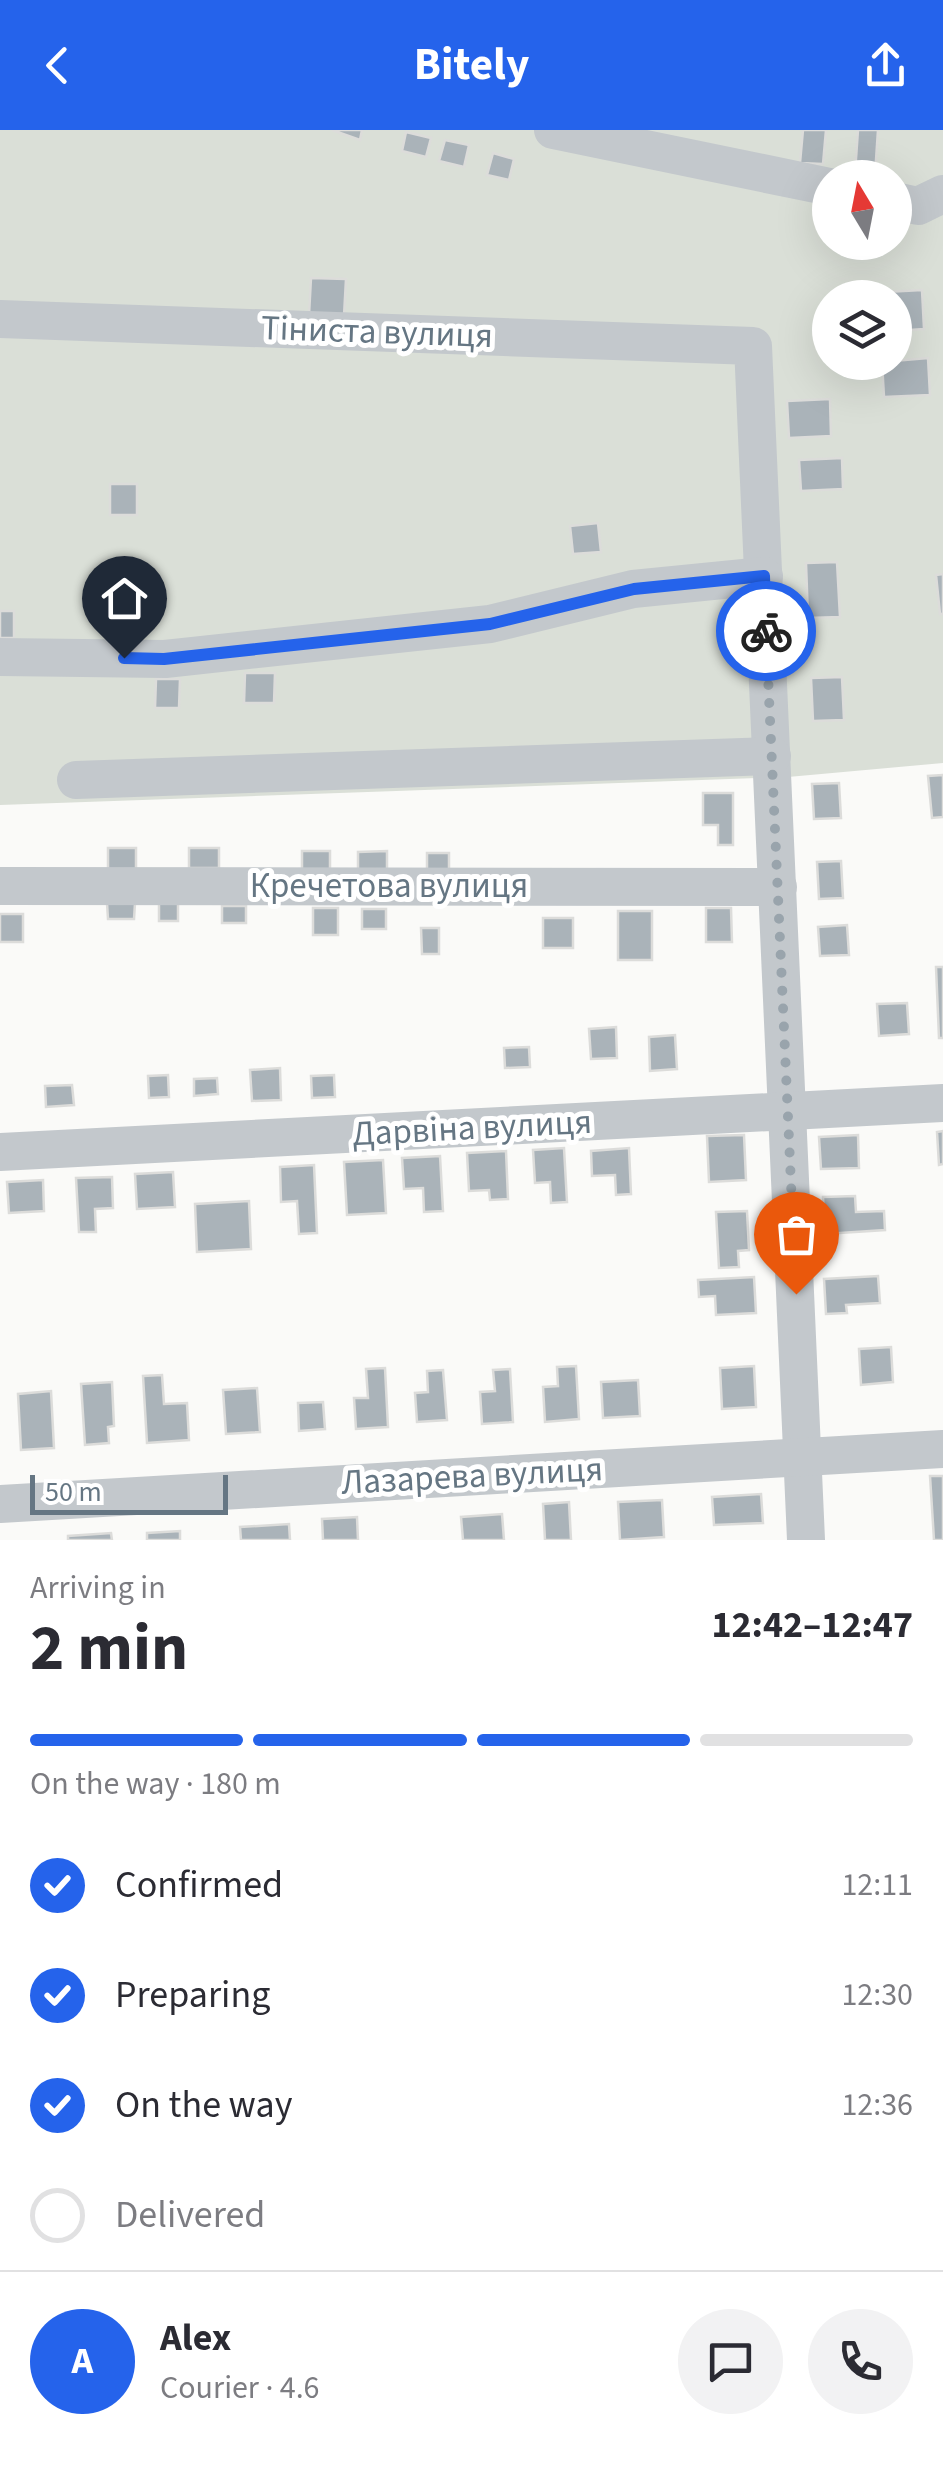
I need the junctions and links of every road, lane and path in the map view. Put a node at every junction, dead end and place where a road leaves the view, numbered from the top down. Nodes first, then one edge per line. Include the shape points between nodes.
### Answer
1 (553, 130) edge
2 (812, 184) edge
3 (943, 194) edge
4 (912, 205) edge
5 (0, 319) edge
6 (764, 576) junction
7 (0, 656) edge
8 (772, 756) junction
9 (76, 780) dead end
10 (0, 886) edge
11 (778, 886) junction
12 (943, 1103) edge
13 (788, 1112) junction
14 (0, 1152) edge
15 (943, 1448) edge
16 (803, 1457) junction
17 (0, 1504) edge
18 (806, 1540) edge

1 - 2 street
3 - 4 street
5 - 6 street, Тіниста вулиця via 753,346
6 - 7 street via 634,589 490,624 164,659
6 - 8 street
8 - 9 street
8 - 11 street
10 - 11 street, Кречетова вулиця
11 - 13 street
12 - 13 street, Дарвіна вулиця
13 - 14 street, Дарвіна вулиця
13 - 16 street
15 - 16 street, Лазарева вулиця
16 - 17 street, Лазарева вулиця
16 - 18 street

